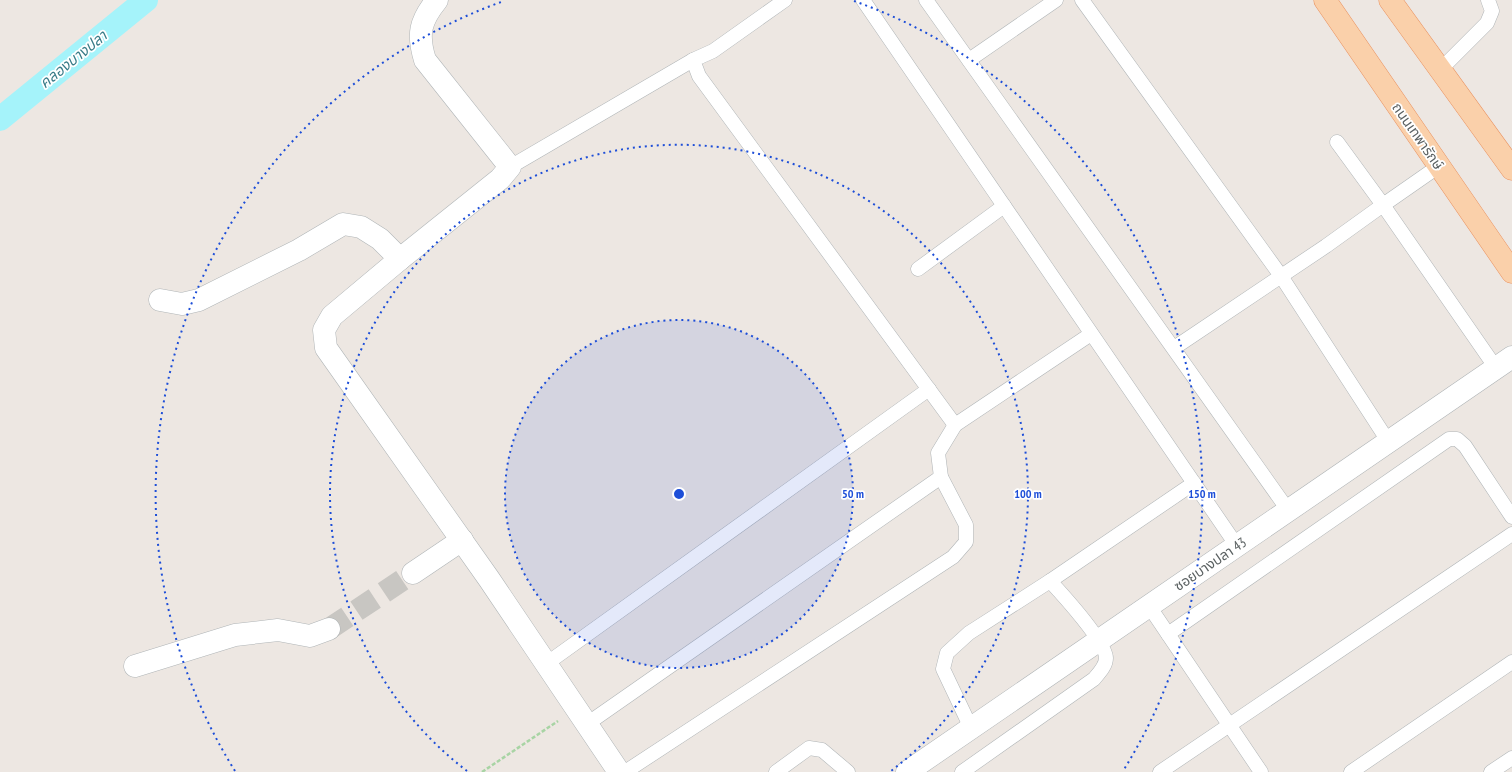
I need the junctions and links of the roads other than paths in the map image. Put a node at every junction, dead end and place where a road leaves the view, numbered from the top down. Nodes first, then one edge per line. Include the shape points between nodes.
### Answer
1 (437, 0) edge
2 (785, 0) edge
3 (863, 0) edge
4 (926, 0) edge
5 (1056, 0) edge
6 (1082, 0) edge
7 (1325, 0) edge
8 (1390, 0) edge
9 (1488, 0) edge
10 (693, 60) junction
11 (969, 60) junction
12 (1440, 70) junction
13 (1337, 142) dead end
14 (1439, 166) junction
15 (510, 167) junction
16 (1512, 170) edge
17 (1383, 205) junction
18 (1004, 206) junction
19 (400, 259) junction
20 (918, 269) dead end
21 (1512, 272) edge
22 (1280, 276) junction
23 (160, 300) dead end
24 (1091, 334) junction
25 (1174, 348) junction
26 (1504, 362) edge
27 (929, 389) junction
28 (955, 425) junction
29 (1388, 441) junction
30 (941, 477) junction
31 (1194, 483) junction
32 (1288, 510) junction
33 (1512, 517) edge
34 (1512, 534) edge
35 (462, 540) junction
36 (1237, 546) junction
37 (413, 573) tunnel mouth
38 (1050, 581) junction
39 (1149, 606) junction
40 (329, 629) tunnel mouth
41 (1168, 634) junction
42 (1098, 639) junction
43 (1512, 662) edge
44 (546, 664) junction
45 (135, 666) dead end
46 (582, 716) junction
47 (1230, 726) junction
48 (971, 728) junction
49 (1512, 758) edge
50 (619, 772) edge
51 (625, 772) edge
52 (776, 772) edge
53 (848, 772) edge
54 (907, 772) edge
55 (962, 772) edge
56 (1160, 772) edge
57 (1261, 772) edge
58 (1351, 772) edge
59 (1491, 772) edge

1 - 15 street via 423,21 420,42 425,60
2 - 10 lane via 713,51
3 - 18 lane
4 - 11 lane
5 - 11 lane
6 - 22 lane
7 - 14 main road, ถนนเทพารักษ์
8 - 12 main road
9 - 12 lane via 1492,11 1487,23
10 - 15 lane
10 - 27 lane via 699,76
11 - 25 lane
12 - 16 main road
13 - 17 lane
14 - 17 lane
14 - 21 main road, ถนนเทพารักษ์
15 - 19 street via 500,179
17 - 22 lane
17 - 26 lane
18 - 20 lane
18 - 24 lane
19 - 23 street via 380,239 361,227 343,224 299,250 199,300 182,304
19 - 35 street via 332,316 324,330 326,348
22 - 25 lane
22 - 29 lane
24 - 28 lane
24 - 31 lane
25 - 32 lane
26 - 29 street, ซอยบางปลา 43
27 - 28 lane
27 - 44 lane
28 - 30 lane via 938,453
29 - 32 street, ซอยบางปลา 43
30 - 46 lane
30 - 51 lane via 966,525 966,542 953,557
31 - 36 lane
31 - 38 lane
32 - 36 street, ซอยบางปลา 43
33 - 41 lane via 1465,446 1457,439 1448,439 1429,455
34 - 47 lane
35 - 37 street
35 - 44 street
36 - 39 street, ซอยบางปลา 43
38 - 42 lane
38 - 48 lane via 969,633 947,653 943,669
39 - 41 lane
39 - 42 street, ซอยบางปลา 43
40 - 45 street via 310,636 278,630 235,635
41 - 47 lane
42 - 48 street, ซอยบางปลา 43
42 - 55 lane via 1106,657 1103,667 1094,679
43 - 58 lane
44 - 46 street
46 - 50 street
47 - 56 lane
47 - 57 lane
48 - 54 street, ซอยบางปลา 43
49 - 59 lane
52 - 53 lane via 810,748 822,750

